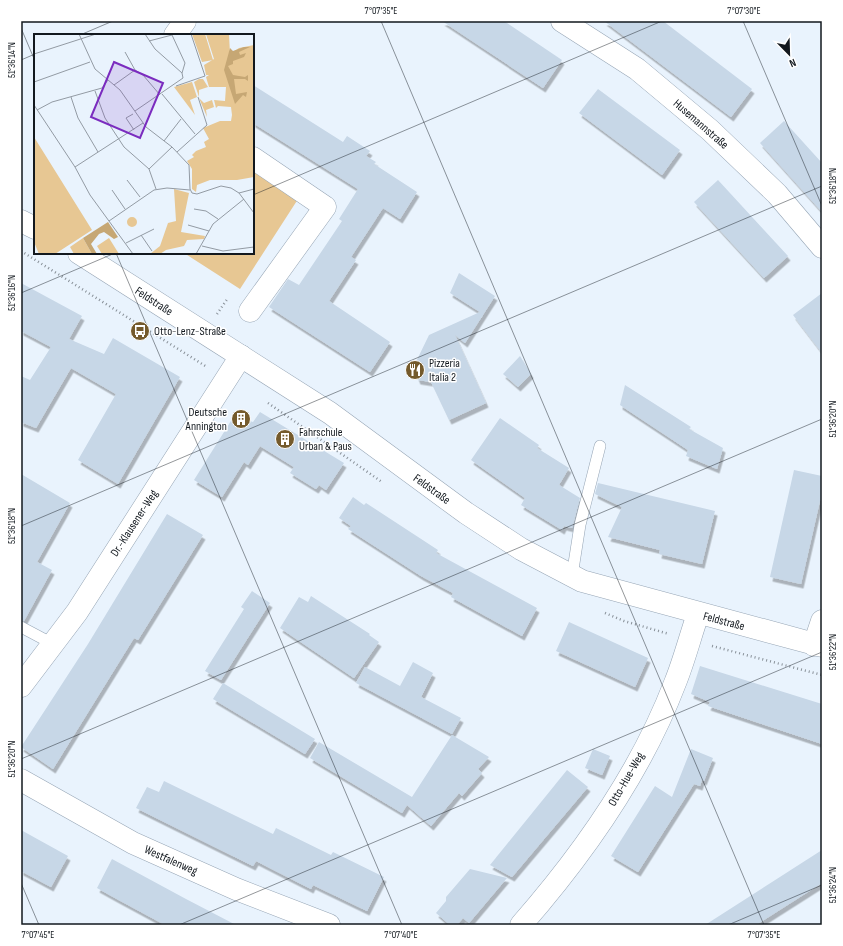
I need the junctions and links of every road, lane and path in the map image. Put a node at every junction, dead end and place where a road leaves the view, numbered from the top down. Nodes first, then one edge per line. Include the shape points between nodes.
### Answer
1 (185, 21) edge
2 (562, 21) edge
3 (176, 34) edge
4 (254, 159) edge
5 (21, 222) edge
6 (34, 228) edge
7 (822, 247) edge
8 (81, 254) edge
9 (250, 311) dead end
10 (241, 356) junction
11 (600, 446) dead end
12 (572, 576) junction
13 (698, 614) junction
14 (822, 621) edge
15 (21, 627) edge
16 (53, 644) junction
17 (818, 646) edge
18 (21, 686) edge
19 (21, 780) edge
20 (329, 925) edge
21 (521, 925) edge

1 - 3 street
2 - 7 street, Husemannstraße via 637,69 710,130 777,194
4 - 9 street via 325,207
5 - 6 street
8 - 10 street, Feldstraße
10 - 12 street, Feldstraße via 330,413 466,513 521,549
10 - 16 street, Dr.-Klausener-Weg via 77,612
11 - 12 lane via 580,525
12 - 13 street, Feldstraße
13 - 17 street, Feldstraße
13 - 21 street, Otto-Hue-Weg via 675,684 625,783 588,843
14 - 17 street
15 - 16 lane
16 - 18 street, Dr.-Klausener-Weg
19 - 20 street, Westfalenweg via 133,843 236,889

